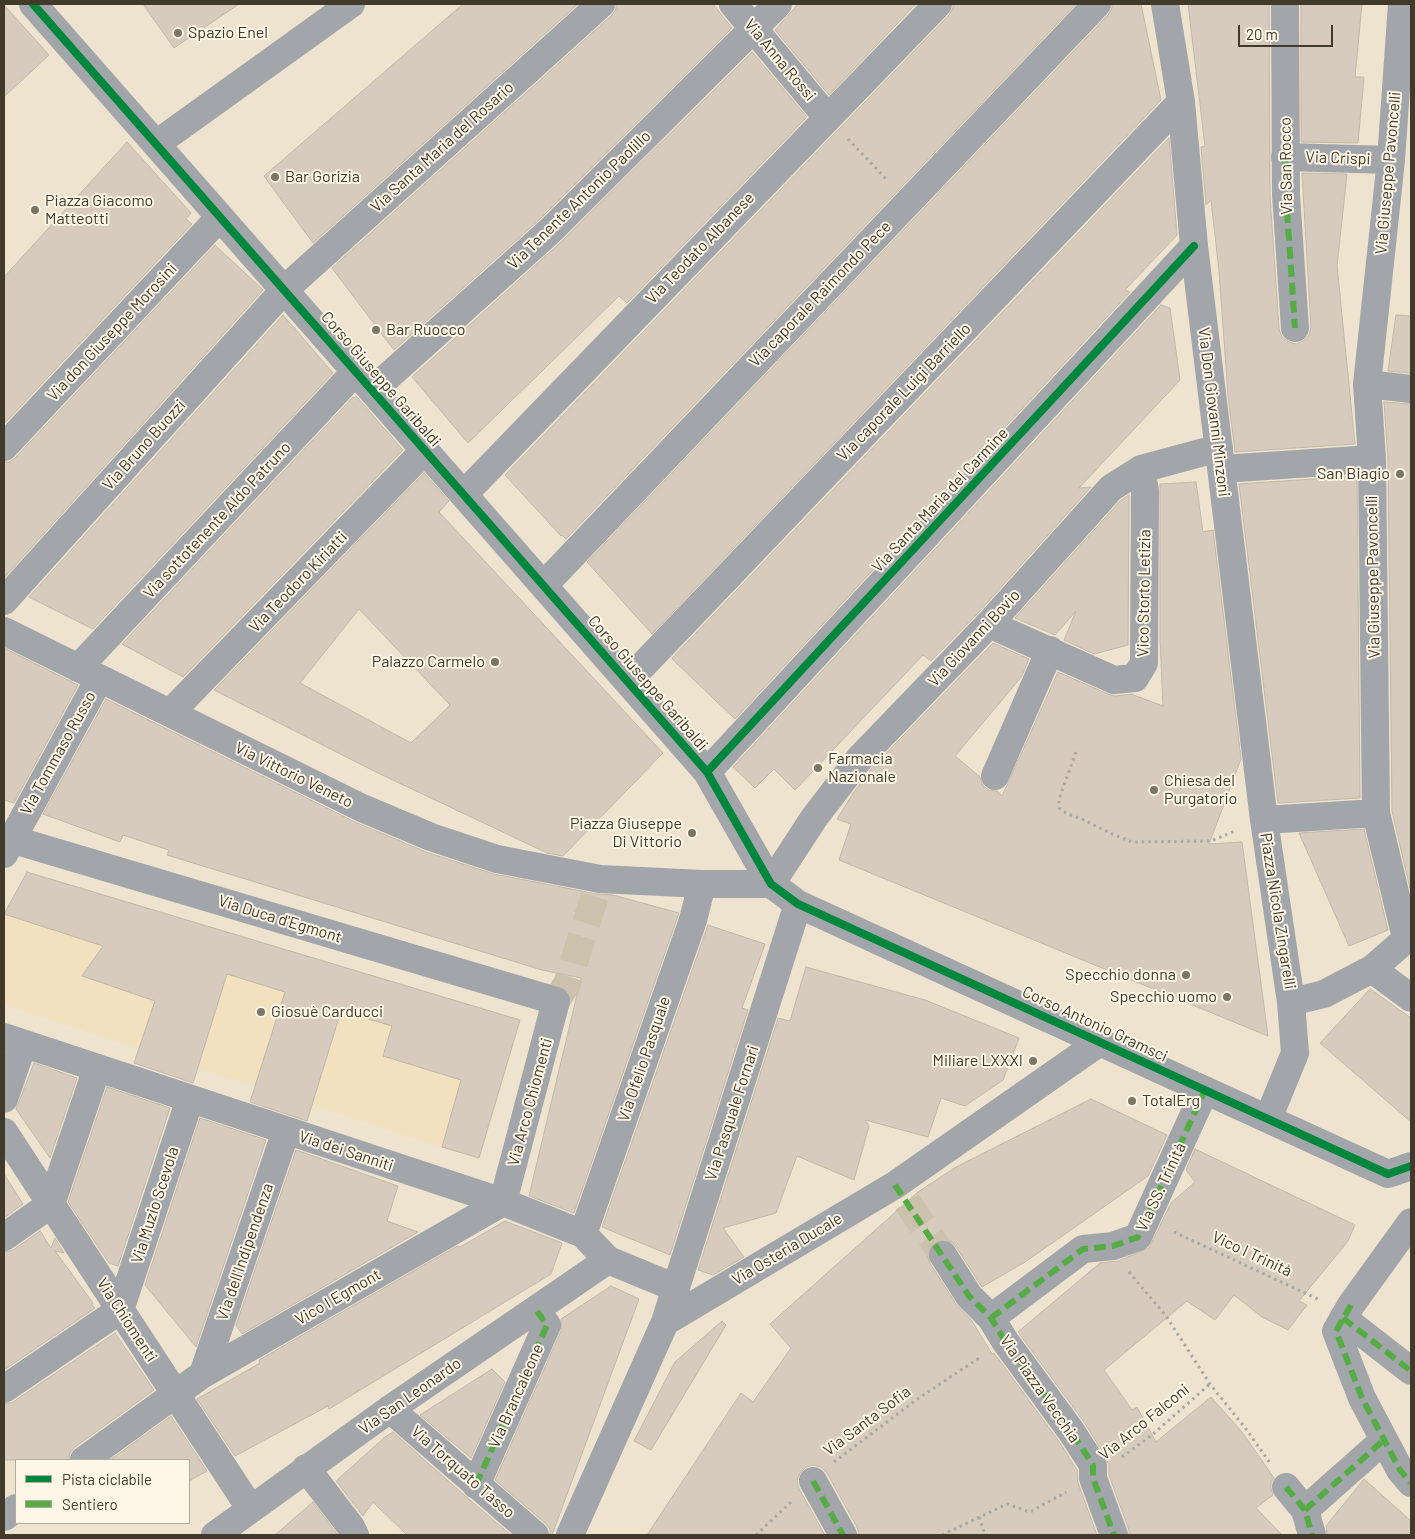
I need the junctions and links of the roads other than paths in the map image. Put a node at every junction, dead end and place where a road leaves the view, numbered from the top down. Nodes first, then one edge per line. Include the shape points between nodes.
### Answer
1 (351, 4) edge
2 (601, 4) edge
3 (732, 4) edge
4 (778, 4) edge
5 (938, 4) edge
6 (1097, 4) edge
7 (1165, 4) edge
8 (1285, 4) edge
9 (39, 6) edge
10 (1405, 10) edge
11 (754, 28) junction
12 (1181, 102) junction
13 (827, 117) junction
14 (156, 144) junction
15 (1285, 157) junction
16 (1391, 160) junction
17 (220, 217) junction
18 (1194, 246) junction
19 (284, 290) junction
20 (1295, 328) dead end
21 (364, 381) junction
22 (1367, 384) junction
23 (1411, 389) edge
24 (4, 447) edge
25 (425, 450) junction
26 (1220, 459) junction
27 (1372, 459) junction
28 (1141, 469) junction
29 (464, 494) junction
30 (544, 585) junction
31 (4, 601) edge
32 (989, 624) junction
33 (4, 631) edge
34 (1050, 650) junction
35 (88, 674) junction
36 (628, 681) junction
37 (170, 713) junction
38 (707, 772) junction
39 (995, 776) dead end
40 (1376, 813) junction
41 (1264, 820) junction
42 (6, 843) edge
43 (702, 884) junction
44 (771, 884) junction
45 (798, 904) junction
46 (1409, 937) edge
47 (1372, 969) junction
48 (1411, 998) edge
49 (556, 1001) joint
50 (1291, 1002) junction
51 (13, 1040) edge
52 (1100, 1042) junction
53 (97, 1068) junction
54 (1205, 1090) junction
55 (4, 1099) edge
56 (190, 1099) junction
57 (1268, 1119) junction
58 (286, 1131) junction
59 (4, 1132) edge
60 (1411, 1166) edge
61 (503, 1202) junction
62 (51, 1204) junction
63 (1411, 1222) edge
64 (583, 1234) junction
65 (4, 1236) edge
66 (943, 1255) tunnel mouth
67 (608, 1260) junction
68 (676, 1288) junction
69 (120, 1310) junction
70 (536, 1310) junction
71 (1347, 1312) junction
72 (665, 1322) junction
73 (998, 1330) junction
74 (1411, 1371) edge
75 (203, 1374) junction
76 (4, 1389) edge
77 (176, 1395) junction
78 (390, 1409) junction
79 (1384, 1440) junction
80 (85, 1459) edge
81 (306, 1468) junction
82 (813, 1480) road end
83 (1411, 1483) edge
84 (476, 1485) junction
85 (1286, 1486) dead end
86 (15, 1509) edge
87 (4, 1517) edge
88 (1308, 1523) edge
89 (233, 1526) edge
90 (355, 1535) edge
91 (535, 1535) edge
92 (570, 1535) edge
93 (843, 1535) edge
94 (1114, 1535) edge

1 - 14 street
2 - 19 street, Via Santa Maria del Rosario
3 - 11 street, Via Anna Rossi
4 - 11 street, Via Tenente Antonio Paolillo
5 - 13 street, Via Teodato Albanese
6 - 30 street, Via caporale Raimondo Pece
7 - 12 street, Via Don Giovanni Minzoni
8 - 15 street, Via San Rocco
9 - 14 street, Corso Giuseppe Garibaldi
10 - 16 street, Via Giuseppe Pavoncelli
11 - 13 street, Via Anna Rossi
11 - 21 street, Via Tenente Antonio Paolillo via 551,230
12 - 18 street, Via Don Giovanni Minzoni
12 - 36 street, Via caporale Luigi Barriello
13 - 29 street, Via Teodato Albanese
14 - 17 street, Corso Giuseppe Garibaldi
15 - 16 street, Via Crispi
15 - 20 street, Via San Rocco
16 - 22 street, Via Giuseppe Pavoncelli
17 - 19 street, Corso Giuseppe Garibaldi
17 - 24 street, Via don Giuseppe Morosini
18 - 26 street, Via Don Giovanni Minzoni
18 - 38 street, Via Santa Maria del Carmine
19 - 21 street, Corso Giuseppe Garibaldi
19 - 31 street, Via Bruno Buozzi
21 - 25 street, Corso Giuseppe Garibaldi
21 - 35 street, Via sottotenente Aldo Patruno
22 - 23 street
22 - 27 street, Via Giuseppe Pavoncelli
25 - 29 street, Corso Giuseppe Garibaldi
25 - 37 street, Via Teodoro Kiriatti
26 - 27 street, Via Giovanni Bovio
26 - 28 street, Via Giovanni Bovio
26 - 41 street, Via Don Giovanni Minzoni
27 - 40 street, Via Giuseppe Pavoncelli
28 - 32 street, Via Giovanni Bovio via 1111,488
28 - 34 street, Vico Storto Letizia via 1145,491 1144,663 1135,678 1114,680
29 - 30 street, Corso Giuseppe Garibaldi
30 - 36 street, Corso Giuseppe Garibaldi
32 - 34 street, Vico Storto Letizia
32 - 44 street, Via Giovanni Bovio via 860,758 814,818
33 - 35 street, Via Vittorio Veneto
34 - 39 street
35 - 37 street, Via Vittorio Veneto
35 - 42 street, Via Tommaso Russo
36 - 38 street, Corso Giuseppe Garibaldi
37 - 43 street, Via Vittorio Veneto via 362,808 431,837 497,859 598,885
38 - 44 street
40 - 41 street
40 - 46 street, Via Giuseppe Pavoncelli
41 - 50 street, Piazza Nicola Zingarelli
42 - 49 street, Via Duca d'Egmont
43 - 44 street
43 - 64 street, Via Ofelio Pasquale
44 - 45 street, Corso Antonio Gramsci
45 - 52 street, Corso Antonio Gramsci
45 - 68 street, Via Pasquale Fornari
46 - 47 street, Piazza Nicola Zingarelli
47 - 48 street
47 - 50 street, Piazza Nicola Zingarelli via 1324,994
49 - 61 street, Via Arco Chiomenti
50 - 57 street, Piazza Nicola Zingarelli via 1295,1053
51 - 53 street, Via dei Sanniti
51 - 55 street
52 - 54 street, Corso Antonio Gramsci
52 - 72 street, Via Osteria Ducale via 901,1193
53 - 56 street, Via dei Sanniti
53 - 62 street
54 - 57 street, Corso Antonio Gramsci
54 - 73 street, Via SS. Trinità via 1138,1237 1113,1246 1083,1249
56 - 58 street, Via dei Sanniti
56 - 69 street, Via Muzio Scevola
57 - 60 street, Corso Antonio Gramsci via 1388,1174
58 - 61 street, Via dei Sanniti
58 - 75 street, Via dell'Indipendenza
59 - 62 street, Via Chiomenti
61 - 64 street, Via dei Sanniti
61 - 75 street, Vico I Egmont
62 - 65 street
62 - 69 street, Via Chiomenti
63 - 71 street
64 - 67 street, Via dei Sanniti
66 - 73 street, Via Piazza Vecchia via 969,1296
67 - 68 street, Via dei Sanniti
67 - 70 street, Via San Leonardo
68 - 72 street, Via Pasquale Fornari
69 - 76 street
69 - 77 street, Via Chiomenti
70 - 78 street, Via San Leonardo
70 - 84 street, Via Brancaleone via 547,1325
71 - 74 street
71 - 79 street via 1336,1331 1362,1398
72 - 92 street
73 - 94 street, Via Piazza Vecchia via 1092,1465 1093,1478
75 - 77 street, Vico I Egmont
77 - 80 street, Vico I Egmont
77 - 89 street, Via Chiomenti
78 - 81 street, Via San Leonardo
78 - 84 street, Via Torquato Tasso
79 - 83 street
79 - 88 street via 1358,1463
81 - 89 street, Via San Leonardo
81 - 90 street
82 - 93 street
84 - 91 street, Via Torquato Tasso
85 - 88 street
86 - 87 street

